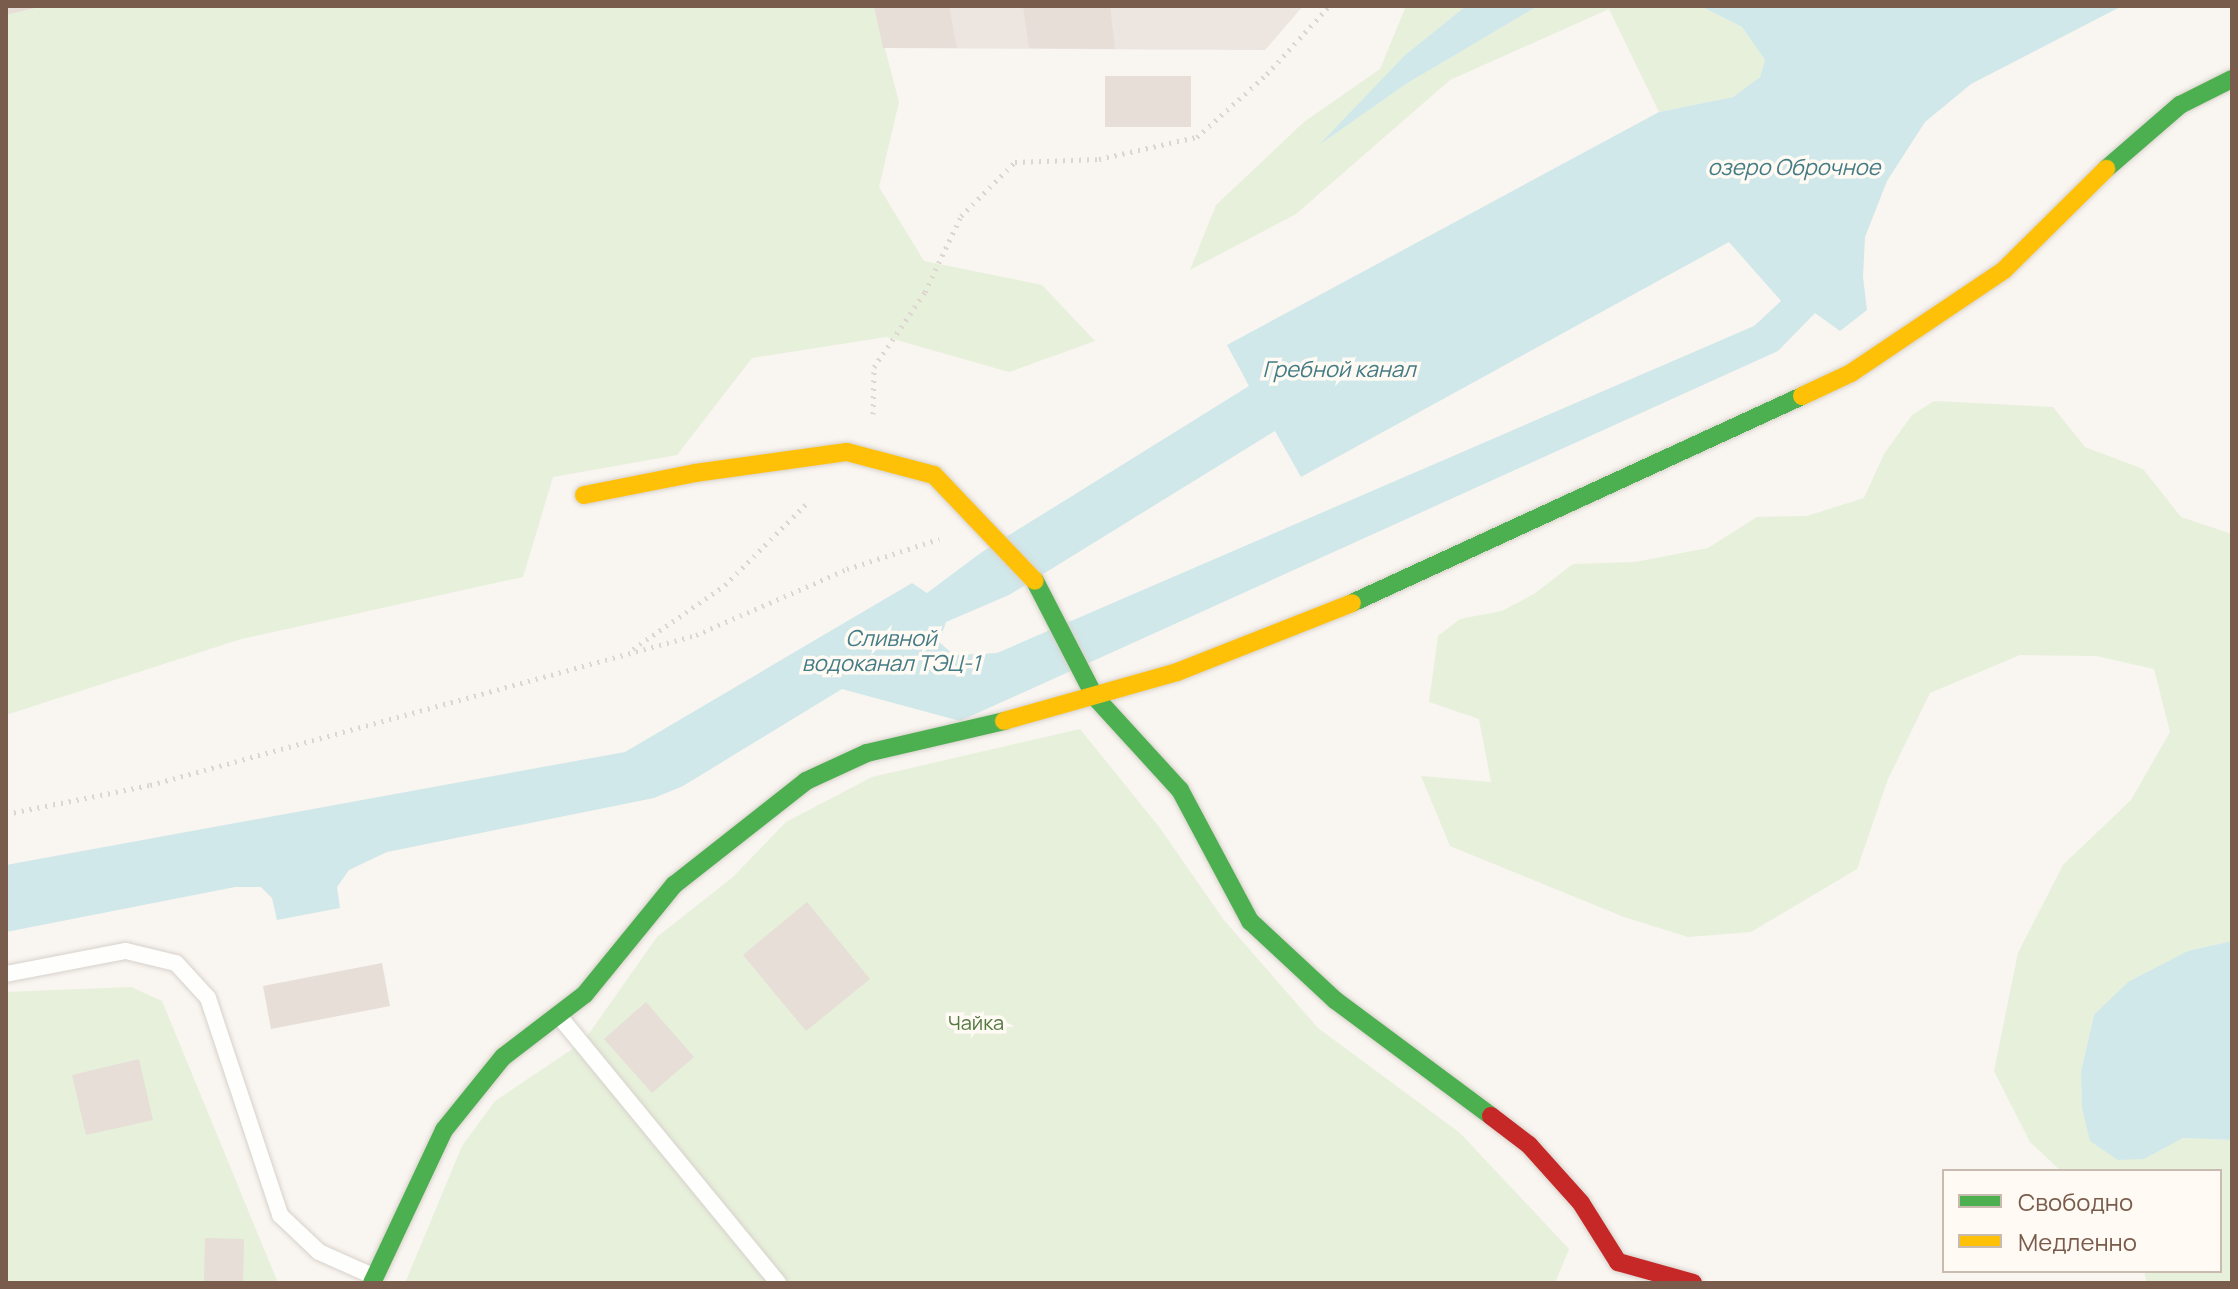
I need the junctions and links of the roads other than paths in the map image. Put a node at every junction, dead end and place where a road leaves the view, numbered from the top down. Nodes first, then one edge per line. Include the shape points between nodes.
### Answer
1 (2232, 79) edge
2 (584, 495) dead end
3 (1095, 697) junction
4 (6, 974) edge
5 (558, 1015) junction
6 (374, 1280) edge
7 (778, 1283) edge
8 (1693, 1283) edge

1 - 3 street via 2180,105 2096,178 2004,270 1851,373 1358,601 1177,672
2 - 3 street via 847,452 934,475 1040,587
3 - 5 street via 867,753 806,781 674,885 585,994
3 - 8 street via 1180,790 1250,921 1335,1000 1529,1145 1581,1203 1618,1262
4 - 6 lane via 126,951 176,963 208,998 280,1215 319,1252
5 - 6 street via 503,1057 444,1130
5 - 7 lane

